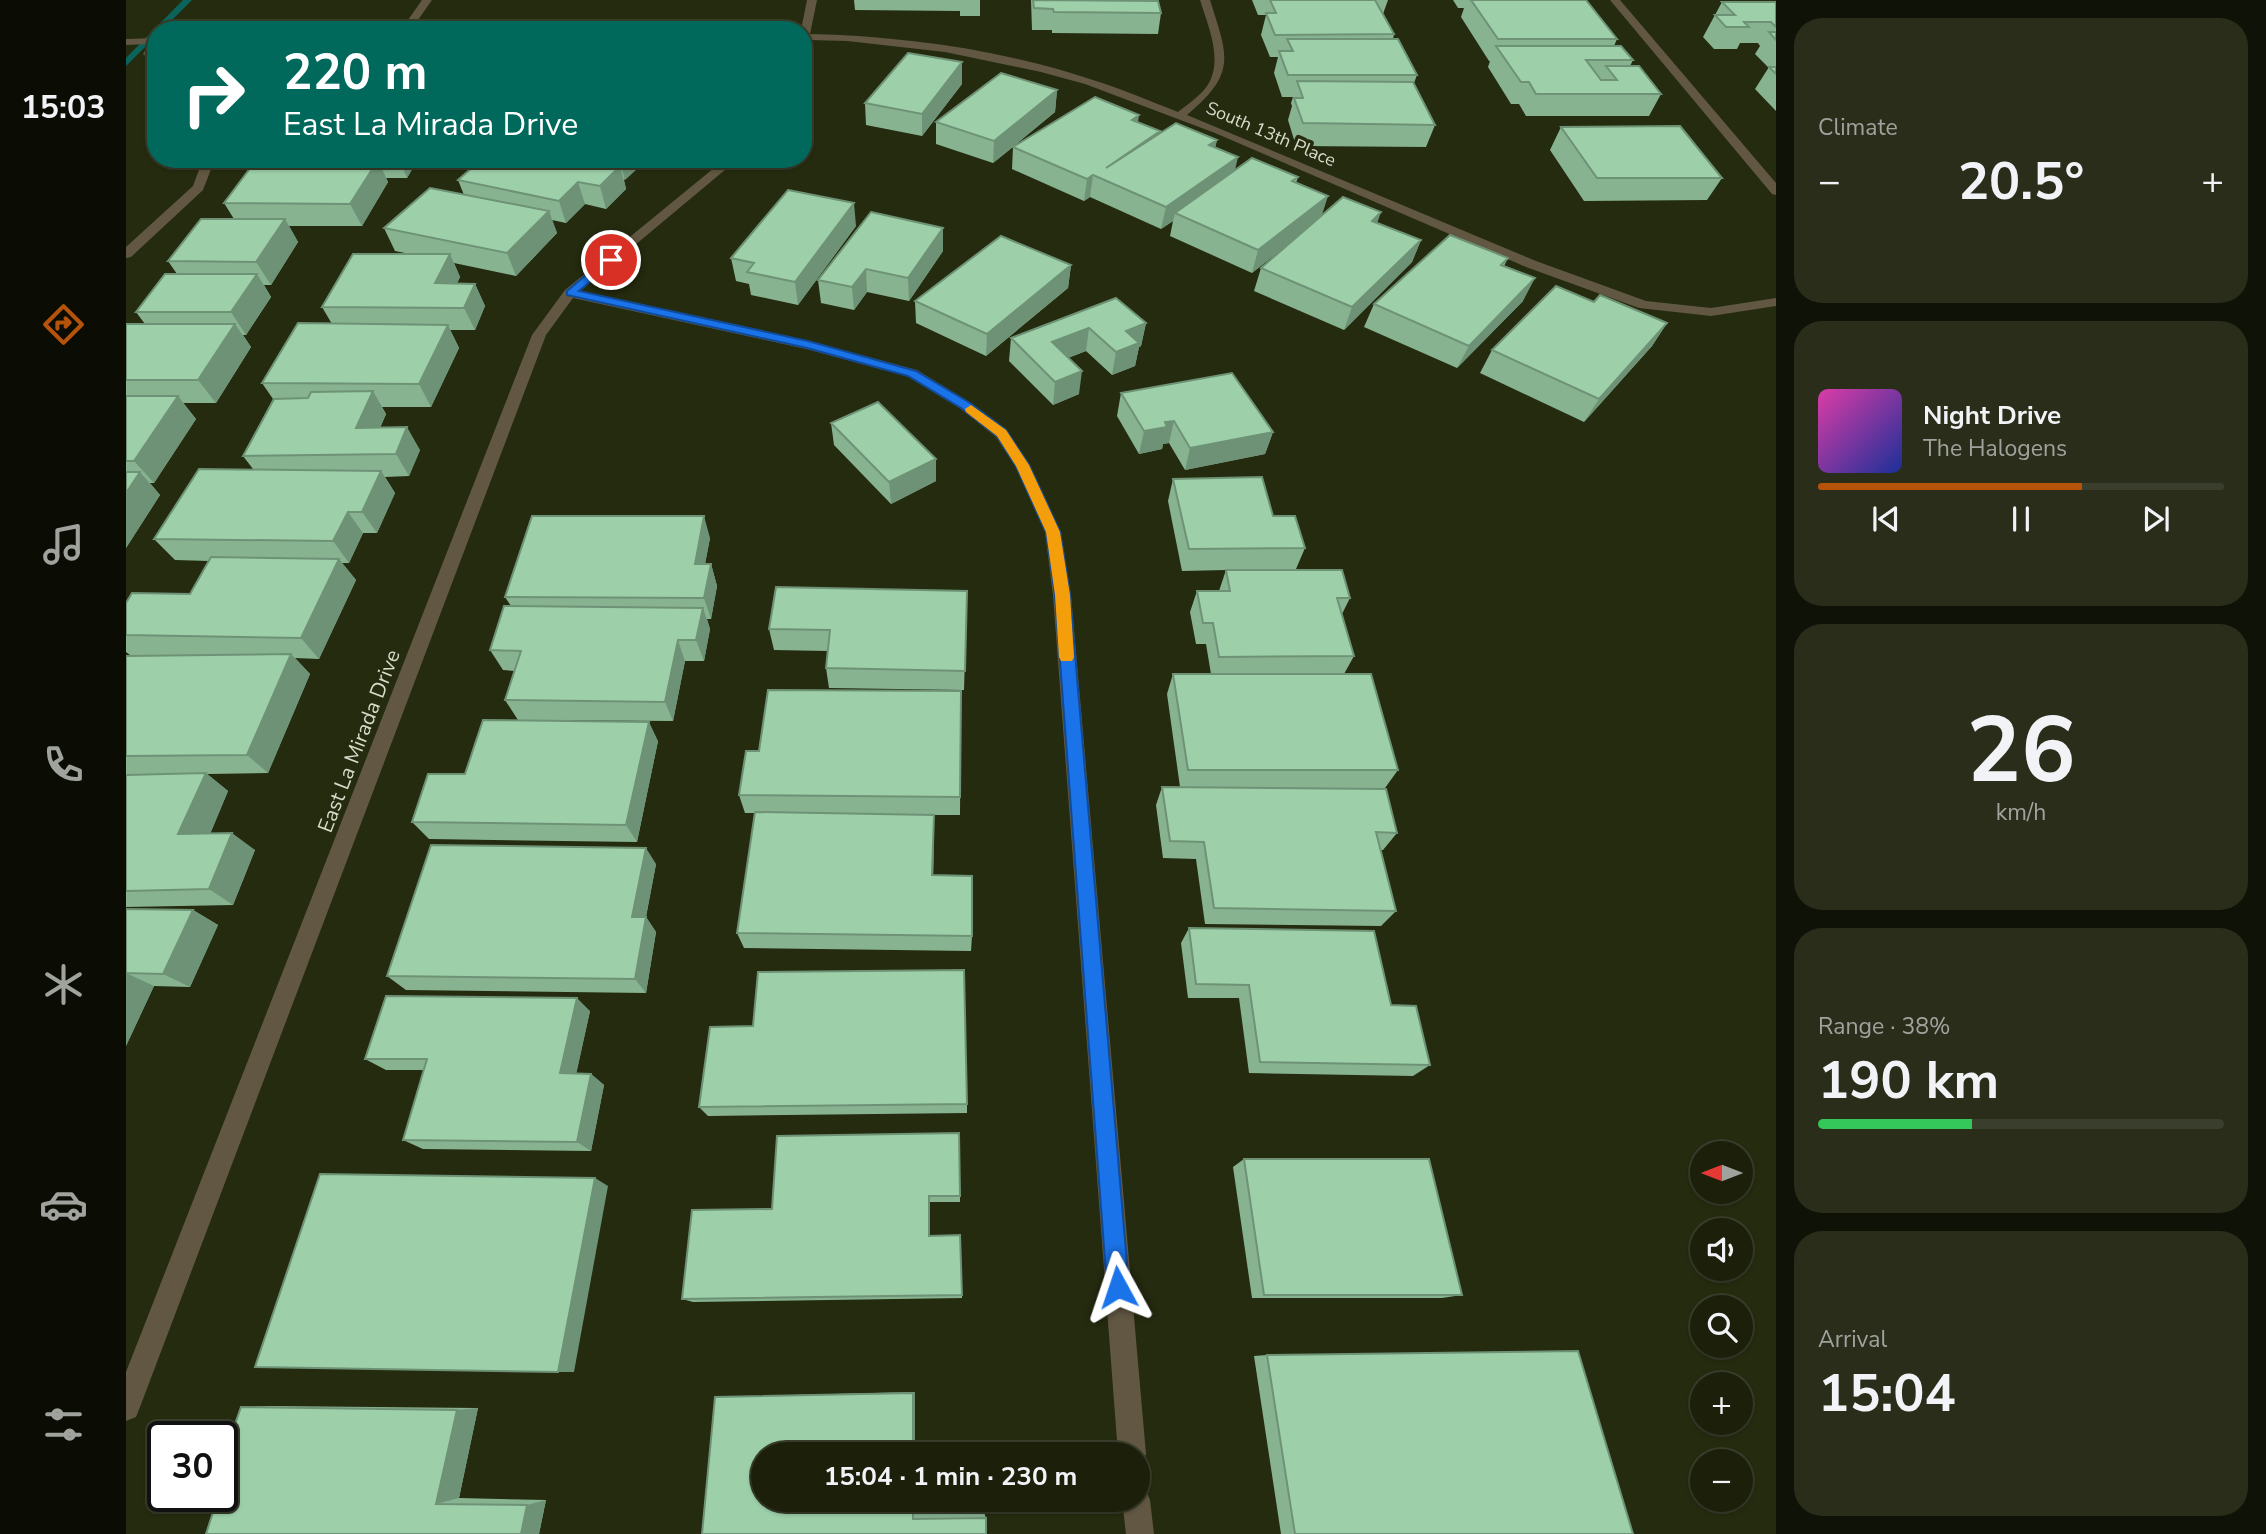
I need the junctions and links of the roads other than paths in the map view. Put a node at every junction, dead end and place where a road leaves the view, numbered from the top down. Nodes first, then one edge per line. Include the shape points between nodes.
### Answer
1 (427, 0) edge
2 (811, 0) edge
3 (1205, 0) edge
4 (1615, 0) edge
5 (412, 21) edge
6 (807, 21) edge
7 (812, 41) edge
8 (126, 42) edge
9 (147, 42) edge
10 (1181, 115) junction
11 (206, 168) edge
12 (721, 168) edge
13 (1776, 191) edge
14 (126, 254) edge
15 (570, 293) junction
16 (1776, 302) edge
17 (126, 1407) edge
18 (1131, 1442) edge
19 (1137, 1512) edge
20 (1140, 1534) edge

1 - 5 street
2 - 6 street
3 - 10 street via 1219,65 1214,85
4 - 13 street
7 - 10 street, South 13th Place via 899,43 993,58 1089,82
8 - 9 street
10 - 16 street, South 13th Place via 1531,264 1644,304 1711,312
11 - 14 street via 199,187
12 - 15 street, East La Mirada Drive
15 - 17 street, East La Mirada Drive via 539,335
15 - 18 street via 808,345 912,373 1002,433 1022,465 1053,532 1062,595
19 - 20 street

